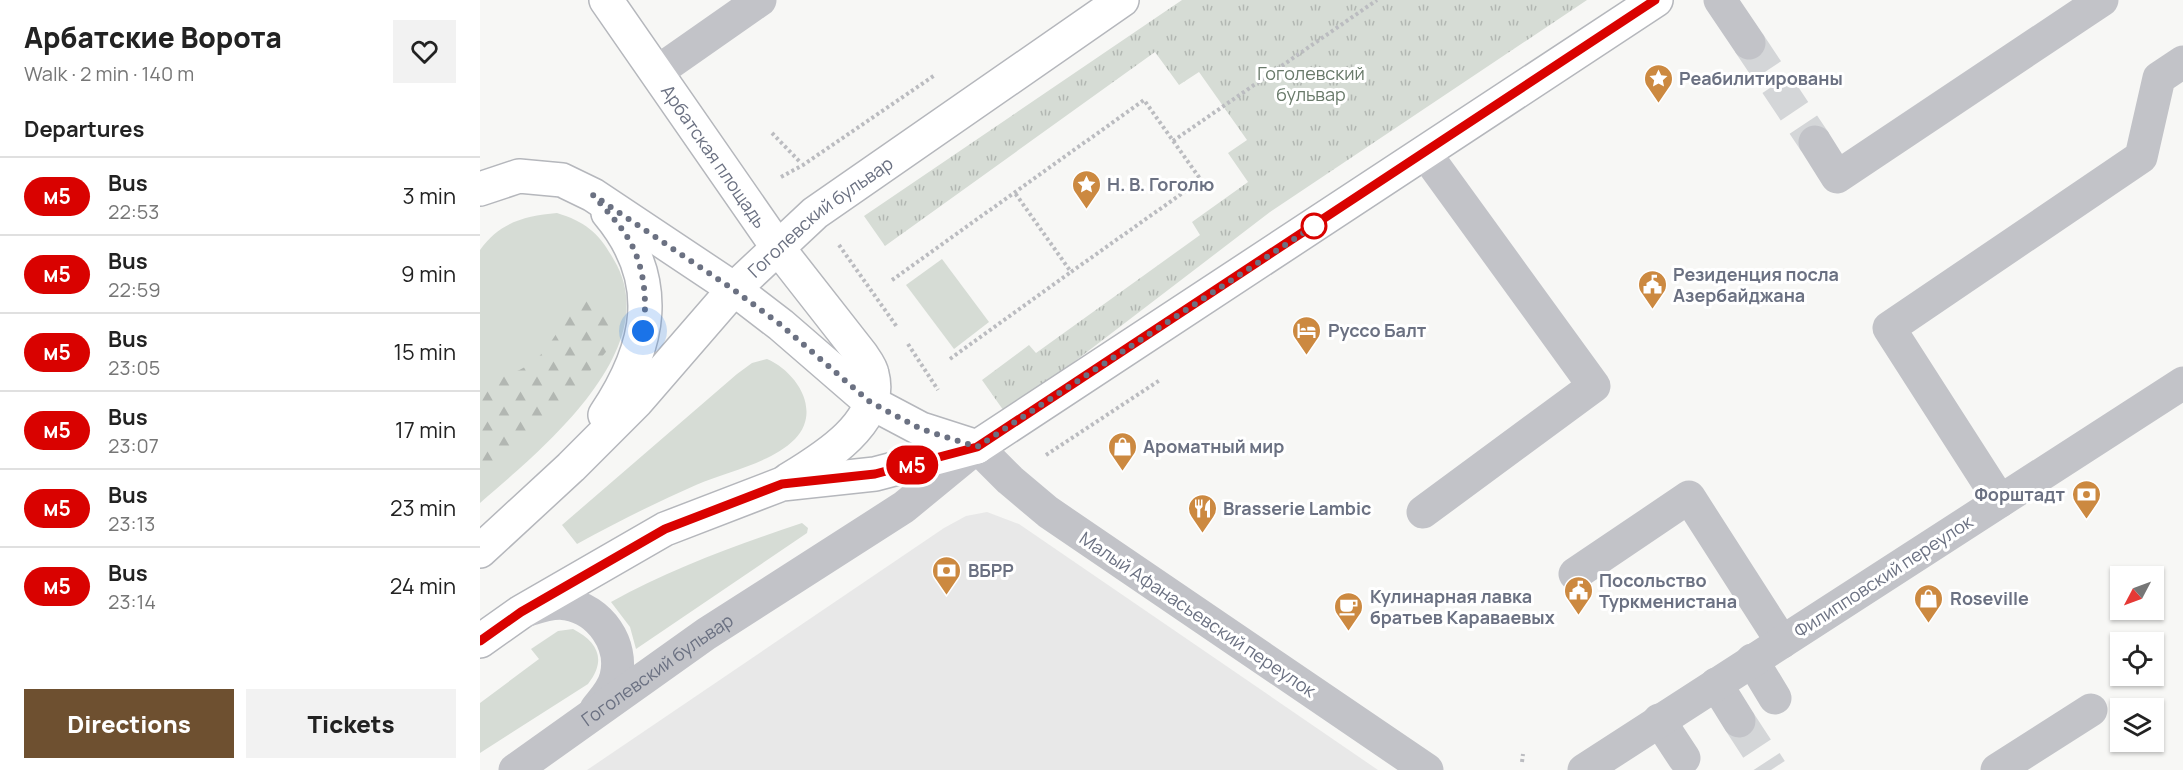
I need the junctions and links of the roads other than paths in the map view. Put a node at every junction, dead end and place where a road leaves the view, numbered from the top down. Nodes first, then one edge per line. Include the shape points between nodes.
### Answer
1 (606, 0) edge
2 (760, 0) edge
3 (1122, 0) edge
4 (1656, 0) edge
5 (1720, 0) edge
6 (2102, 0) edge
7 (1749, 43) tunnel mouth
8 (2183, 62) edge
9 (657, 72) junction
10 (1815, 142) tunnel mouth
11 (1425, 153) junction
12 (480, 189) edge
13 (593, 195) junction
14 (778, 248) junction
15 (734, 290) junction
16 (2183, 383) edge
17 (870, 402) junction
18 (968, 444) junction
19 (571, 467) junction
20 (782, 484) junction
21 (2000, 501) junction
22 (1423, 512) dead end
23 (480, 551) edge
24 (1575, 574) dead end
25 (521, 612) junction
26 (480, 641) edge
27 (1782, 642) junction
28 (1752, 660) junction
29 (1716, 684) junction
30 (1775, 698) dead end
31 (2091, 710) dead end
32 (586, 719) junction
33 (1659, 720) junction
34 (1740, 721) tunnel mouth
35 (1683, 758) dead end
36 (515, 770) edge
37 (1427, 770) edge
38 (1584, 770) edge
39 (1997, 770) edge

1 - 9 main road, Арбатская площадь
2 - 9 street
3 - 14 main road, Гоголевский бульвар via 815,213
4 - 11 main road, Гоголевский бульвар
5 - 7 street
6 - 10 street via 1837,177
8 - 21 street via 2159,78 2141,157 1889,328
9 - 14 main road, Арбатская площадь
11 - 18 main road, Гоголевский бульвар
11 - 22 street via 1594,386
12 - 13 main road via 519,176 562,180
13 - 15 main road
13 - 19 main road via 627,236 644,283 646,312 640,349 621,392
14 - 15 main road, Гоголевский бульвар
14 - 17 main road, Арбатская площадь via 861,354 872,373
15 - 17 main road
15 - 19 main road, Гоголевский бульвар via 637,400
16 - 21 street, Филипповский переулок
17 - 18 main road via 921,429
17 - 20 main road, Арбатская площадь via 849,437 829,455
18 - 20 main road, Гоголевский бульвар via 875,474
18 - 32 street, Гоголевский бульвар via 904,507 706,634
18 - 37 street, Малый Афанасьевский переулок via 1048,512
19 - 23 main road, Гоголевский бульвар
20 - 25 main road, Гоголевский бульвар via 665,529
21 - 27 street, Филипповский переулок
24 - 27 street via 1689,497
25 - 26 main road, Гоголевский бульвар
25 - 32 street via 566,603 588,611 606,628 617,649 616,677 608,695
27 - 28 street, Филипповский переулок
28 - 29 street, Филипповский переулок
28 - 30 street
29 - 33 street, Филипповский переулок
29 - 34 street
31 - 39 street
32 - 36 street, Гоголевский бульвар
33 - 35 street
33 - 38 street, Филипповский переулок

